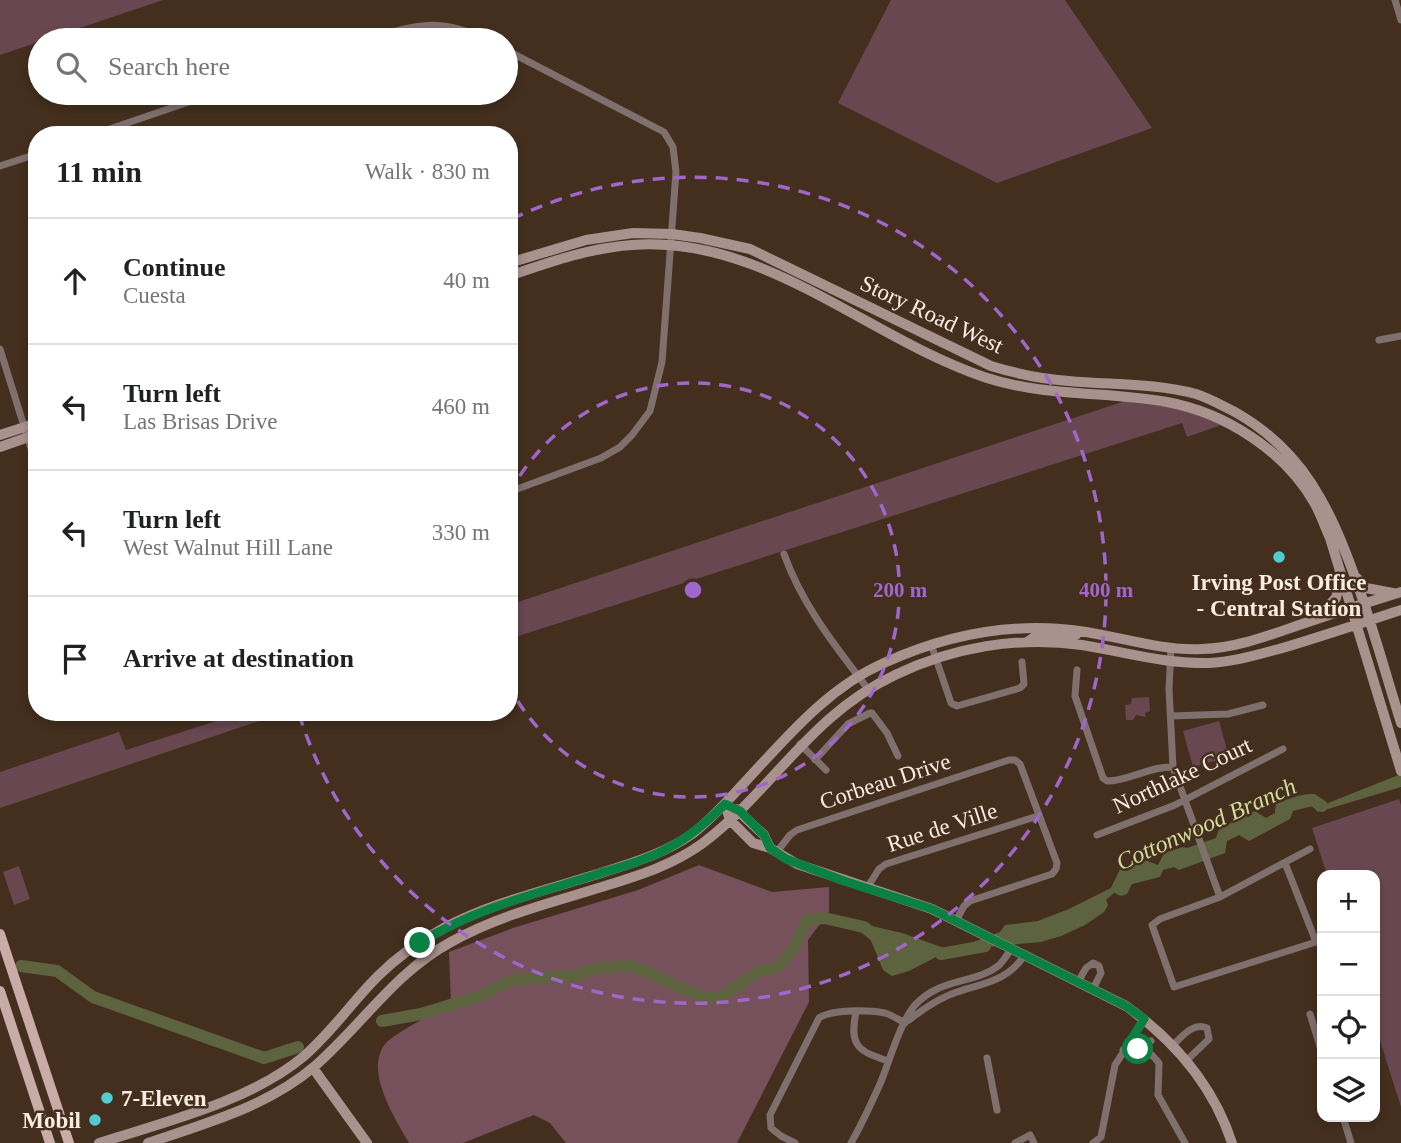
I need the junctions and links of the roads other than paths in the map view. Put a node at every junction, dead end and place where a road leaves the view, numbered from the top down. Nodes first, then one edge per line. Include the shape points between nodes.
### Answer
1 (1395, 0) edge
2 (1401, 20) edge
3 (405, 28) edge
4 (450, 28) edge
5 (518, 56) edge
6 (180, 105) edge
7 (118, 126) edge
8 (28, 157) edge
9 (0, 166) edge
10 (672, 234) junction
11 (671, 247) junction
12 (518, 261) edge
13 (518, 273) edge
14 (1401, 336) edge
15 (1379, 340) dead end
16 (0, 349) edge
17 (1169, 389) junction
18 (1166, 402) junction
19 (28, 426) edge
20 (24, 427) junction
21 (28, 432) edge
22 (0, 435) edge
23 (28, 437) edge
24 (0, 447) edge
25 (1297, 471) junction
26 (518, 489) edge
27 (784, 554) dead end
28 (1340, 572) junction
29 (1354, 575) junction
30 (1401, 592) edge
31 (1364, 604) junction
32 (1351, 608) junction
33 (1401, 610) edge
34 (1313, 620) junction
35 (1370, 620) junction
36 (1356, 624) junction
37 (1080, 631) junction
38 (1027, 642) junction
39 (931, 644) junction
40 (1171, 648) junction
41 (935, 658) junction
42 (1022, 662) dead end
43 (1169, 662) junction
44 (1077, 670) dead end
45 (858, 677) junction
46 (868, 689) junction
47 (1393, 696) junction
48 (1380, 700) junction
49 (1263, 705) dead end
50 (1171, 716) junction
51 (1401, 723) edge
52 (800, 744) junction
53 (1283, 749) dead end
54 (898, 756) dead end
55 (815, 760) junction
56 (1173, 767) junction
57 (1400, 769) edge
58 (826, 770) dead end
59 (1184, 800) junction
60 (725, 804) junction
61 (740, 811) junction
62 (1038, 816) junction
63 (730, 820) junction
64 (1097, 835) dead end
65 (1310, 849) dead end
66 (773, 851) junction
67 (1285, 863) junction
68 (867, 888) junction
69 (1220, 897) junction
70 (956, 921) junction
71 (0, 934) edge
72 (1011, 949) junction
73 (1024, 956) junction
74 (377, 976) junction
75 (1078, 982) junction
76 (388, 989) junction
77 (1093, 989) junction
78 (18, 990) junction
79 (366, 990) junction
80 (1, 993) edge
81 (377, 1001) junction
82 (856, 1012) junction
83 (1310, 1014) dead end
84 (1144, 1019) junction
85 (905, 1023) junction
86 (1158, 1032) junction
87 (1317, 1037) edge
88 (1131, 1040) junction
89 (1151, 1041) junction
90 (1173, 1045) junction
91 (1123, 1050) junction
92 (1146, 1055) junction
93 (303, 1057) junction
94 (987, 1058) dead end
95 (1187, 1060) junction
96 (888, 1061) junction
97 (313, 1068) junction
98 (997, 1110) dead end
99 (190, 1113) junction
100 (1345, 1122) edge
101 (195, 1127) junction
102 (852, 1141) edge
103 (50, 1143) edge
104 (69, 1143) edge
105 (99, 1143) edge
106 (148, 1143) edge
107 (367, 1143) edge
108 (795, 1143) edge
109 (862, 1143) edge
110 (1015, 1143) edge
111 (1034, 1143) edge
112 (1093, 1143) edge
113 (1185, 1143) edge
114 (1232, 1143) edge
115 (1351, 1143) edge

1 - 2 street
3 - 4 street
5 - 10 street via 664,132 676,158
6 - 7 street
8 - 9 street
10 - 11 street
10 - 12 main road, Story Road West via 632,233 586,240
10 - 17 main road, Story Road West via 750,249 990,366 1025,376
11 - 13 main road, Story Road West via 603,248
11 - 18 main road, Story Road West via 696,248 754,265 982,377 1021,388
11 - 26 street via 662,362 650,411 620,447
14 - 15 street
16 - 20 street
17 - 18 main road
17 - 25 main road, Story Road West via 1198,394 1251,421 1272,437
18 - 25 main road, Story Road West via 1223,420
19 - 20 main road
20 - 21 street
20 - 22 main road
23 - 24 main road
25 - 28 main road, Story Road West via 1330,538
25 - 29 main road, Story Road West via 1326,505
27 - 45 street via 810,610
28 - 32 main road, Story Road West
28 - 34 main road via 1336,598
29 - 30 main road via 1366,588
29 - 31 main road, Story Road West
30 - 31 main road
31 - 32 main road
31 - 35 main road, Story Road West
32 - 34 main road
32 - 36 main road, Story Road West
33 - 35 main road
34 - 40 main road via 1239,644 1199,650
35 - 36 main road
35 - 47 main road, Story Road West
36 - 43 main road via 1229,661
36 - 48 main road, Story Road West
37 - 38 main road via 1071,637 1038,635
37 - 39 main road via 1017,628
37 - 40 main road
38 - 41 main road
38 - 43 main road via 1081,645
39 - 41 street
39 - 45 main road
40 - 43 street
41 - 42 street via 951,703 957,706 1020,688 1024,684
41 - 46 main road
43 - 50 street
44 - 56 street via 1075,696 1103,778 1114,781
45 - 46 street
45 - 60 main road via 809,714
46 - 52 main road
47 - 48 main road
47 - 51 main road, Story Road West
48 - 57 main road, Story Road West
49 - 50 street via 1228,714
50 - 56 street
52 - 55 street
52 - 61 main road
53 - 59 street, Northlake Court
54 - 55 street via 870,713 848,724
55 - 58 street
56 - 59 street
59 - 64 street, Northlake Court
59 - 69 street
60 - 61 main road
60 - 63 main road
60 - 74 main road via 669,848 482,911 420,943
61 - 63 main road
61 - 66 main road
62 - 66 street, Corbeau Drive via 1020,764 1009,760 797,830
62 - 68 street, Rue de Ville via 886,864
62 - 70 street via 1056,869 970,901
63 - 66 main road via 753,843
63 - 76 main road via 701,845 647,873 479,928 435,951
65 - 67 street
66 - 68 main road
67 - 69 street
67 - 69 street via 1316,942 1174,986 1152,925
68 - 70 main road
70 - 72 main road
71 - 78 main road
72 - 73 main road
72 - 85 street via 991,971 928,993
73 - 75 main road
73 - 85 street via 1016,968 994,982 942,998
74 - 76 main road
74 - 79 main road
75 - 77 main road
75 - 77 street via 1093,963 1101,973
76 - 81 main road
77 - 84 main road
78 - 80 main road
78 - 104 main road
79 - 81 main road
79 - 93 main road
80 - 103 main road
81 - 97 main road
82 - 85 street via 886,1013
82 - 96 street via 856,1045
82 - 108 street via 830,1012 819,1018 770,1115 771,1128
83 - 87 street
84 - 86 main road
84 - 88 street
85 - 96 street
86 - 89 street
86 - 90 main road
88 - 89 street via 1138,1049
88 - 91 street
89 - 92 street
90 - 95 main road
90 - 95 street via 1193,1027 1207,1028 1209,1039
91 - 92 street
91 - 112 street via 1115,1065 1101,1137
92 - 113 street via 1159,1063 1158,1095
93 - 97 street
93 - 99 main road via 251,1090
94 - 98 street
95 - 114 main road via 1218,1108
96 - 102 street
97 - 101 main road via 257,1104
97 - 107 main road
99 - 101 main road
99 - 105 main road
100 - 115 street
101 - 106 main road
102 - 109 street
110 - 111 street via 1030,1135

